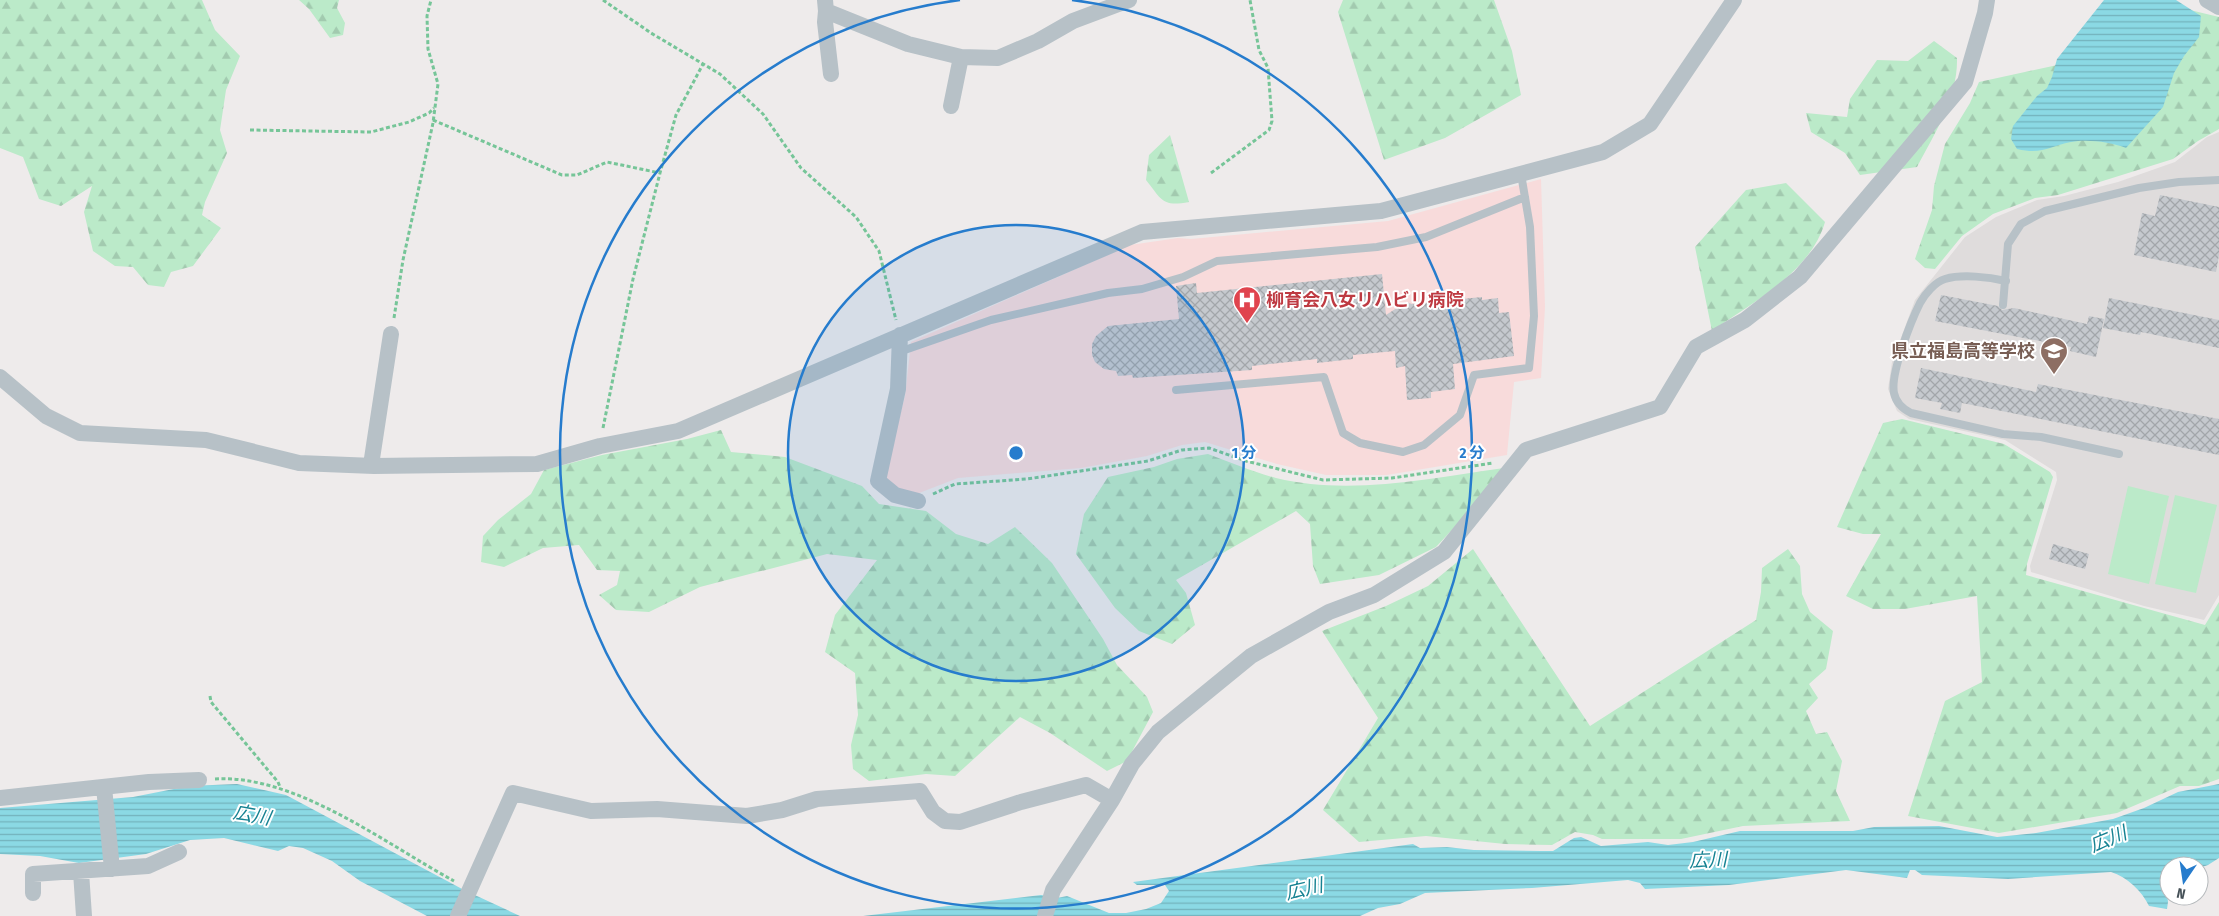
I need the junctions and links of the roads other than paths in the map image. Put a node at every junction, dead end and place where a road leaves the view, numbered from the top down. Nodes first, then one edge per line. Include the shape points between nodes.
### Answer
1 (1129, 0) edge
2 (1734, 0) edge
3 (1987, 0) edge
4 (2207, 0) edge
5 (826, 5) edge
6 (2219, 6) edge
7 (961, 57) junction
8 (831, 74) dead end
9 (951, 106) dead end
10 (1521, 174) junction
11 (2219, 180) edge
12 (1525, 197) junction
13 (2006, 281) junction
14 (2004, 305) dead end
15 (391, 334) road end
16 (900, 335) junction
17 (899, 352) junction
18 (0, 377) edge
19 (1176, 390) dead end
20 (2119, 454) dead end
21 (371, 465) junction
22 (918, 501) road end
23 (199, 780) road end
24 (104, 787) junction
25 (0, 798) edge
26 (1112, 800) junction
27 (179, 852) dead end
28 (112, 869) junction
29 (81, 872) junction
30 (33, 893) dead end
31 (84, 916) edge
32 (458, 916) edge
33 (1045, 916) edge

1 - 7 street via 1073,22 998,58
2 - 10 street via 1650,124 1603,152
3 - 26 street via 1965,82 1800,277 1746,320 1696,347 1660,408 1526,450 1444,552 1374,594 1329,612 1251,656 1158,732 1132,764
4 - 6 street
5 - 7 street via 908,44
5 - 8 street via 824,22
7 - 9 street
10 - 12 lane
10 - 16 street via 1381,211 1142,232
11 - 13 lane via 2139,188 2045,211 2021,224 2008,244
12 - 17 lane via 1426,237 1377,247 1218,261 1183,277 1142,289 1108,293 991,320
12 - 19 lane via 1530,227 1534,316 1529,368 1474,375 1460,415 1424,445 1403,452 1360,443 1344,433 1324,377
13 - 14 lane
13 - 20 lane via 1988,276 1945,280 1927,294 1896,366 1894,395 1902,409 1910,414 2003,434 2041,437
15 - 21 street
16 - 17 street
16 - 21 street via 678,430 600,446 537,464
17 - 22 street via 898,390 878,481 895,495
18 - 21 street via 46,416 80,433 206,440 299,463
23 - 24 street
24 - 25 street
24 - 28 street
26 - 32 street via 1086,785 960,822 945,821 933,812 920,790 817,799 747,816 657,809 591,811 513,793
26 - 33 street via 1053,890
27 - 28 street via 148,866
28 - 29 street
29 - 30 street via 33,874
29 - 31 street

